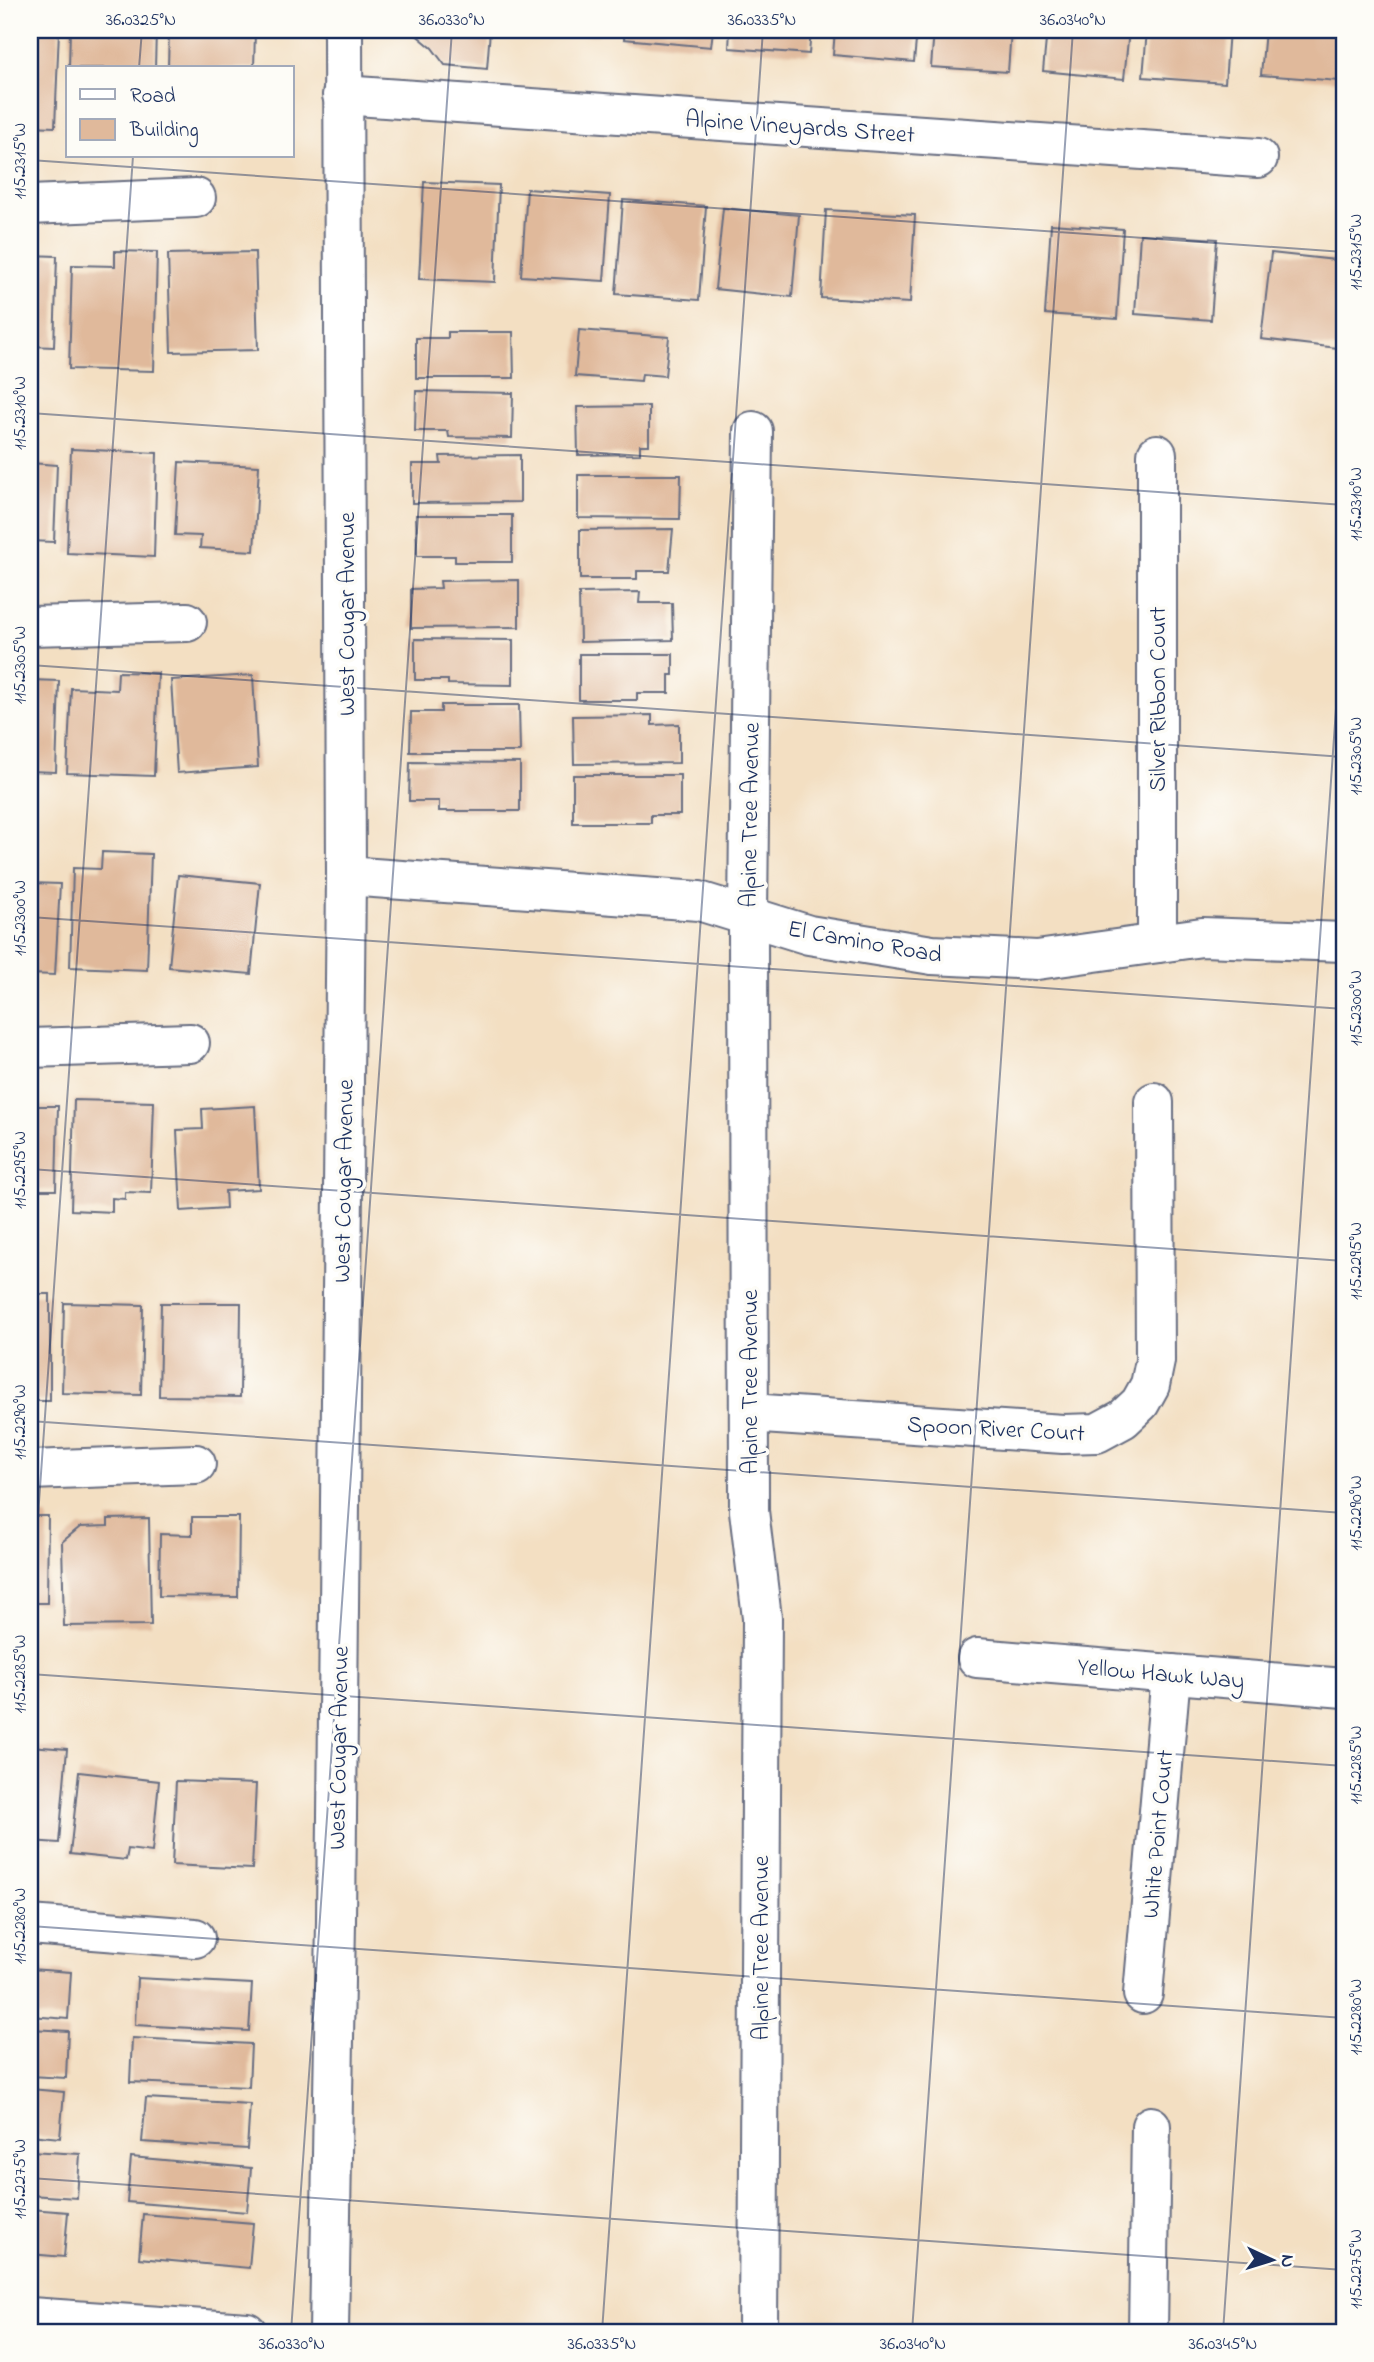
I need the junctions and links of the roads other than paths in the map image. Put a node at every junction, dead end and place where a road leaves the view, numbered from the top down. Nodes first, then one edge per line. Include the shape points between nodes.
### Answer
1 (342, 30) edge
2 (342, 94) junction
3 (1258, 158) dead end
4 (196, 198) dead end
5 (30, 205) edge
6 (753, 431) dead end
7 (1157, 454) dead end
8 (187, 622) dead end
9 (30, 626) edge
10 (346, 876) junction
11 (748, 916) junction
12 (1344, 942) edge
13 (1157, 943) junction
14 (190, 1043) dead end
15 (30, 1048) edge
16 (1154, 1102) dead end
17 (749, 1413) junction
18 (196, 1464) dead end
19 (30, 1470) edge
20 (977, 1658) dead end
21 (1171, 1674) junction
22 (1344, 1688) edge
23 (30, 1925) edge
24 (195, 1938) dead end
25 (1143, 1994) dead end
26 (1152, 2126) dead end
27 (30, 2317) edge
28 (247, 2332) edge
29 (329, 2332) edge
30 (758, 2332) edge
31 (1148, 2332) edge

1 - 2 street, West Cougar Avenue
2 - 3 street, Alpine Vineyards Street
2 - 10 street, West Cougar Avenue
4 - 5 street
6 - 11 street, Alpine Tree Avenue
7 - 13 street, Silver Ribbon Court
8 - 9 street
10 - 11 street, El Camino Road via 699,901
10 - 29 street, West Cougar Avenue
11 - 13 street, El Camino Road via 809,935 932,956 1037,960
11 - 17 street, Alpine Tree Avenue
12 - 13 street, El Camino Road via 1202,937
14 - 15 street
16 - 17 street, Spoon River Court via 1155,1361 1150,1385 1123,1419 1097,1433 1063,1434
17 - 30 street, Alpine Tree Avenue via 749,1511 762,1618
18 - 19 street
20 - 21 street, Yellow Hawk Way
21 - 22 street, Yellow Hawk Way
21 - 25 street, White Point Court
23 - 24 street
26 - 31 street
27 - 28 street

